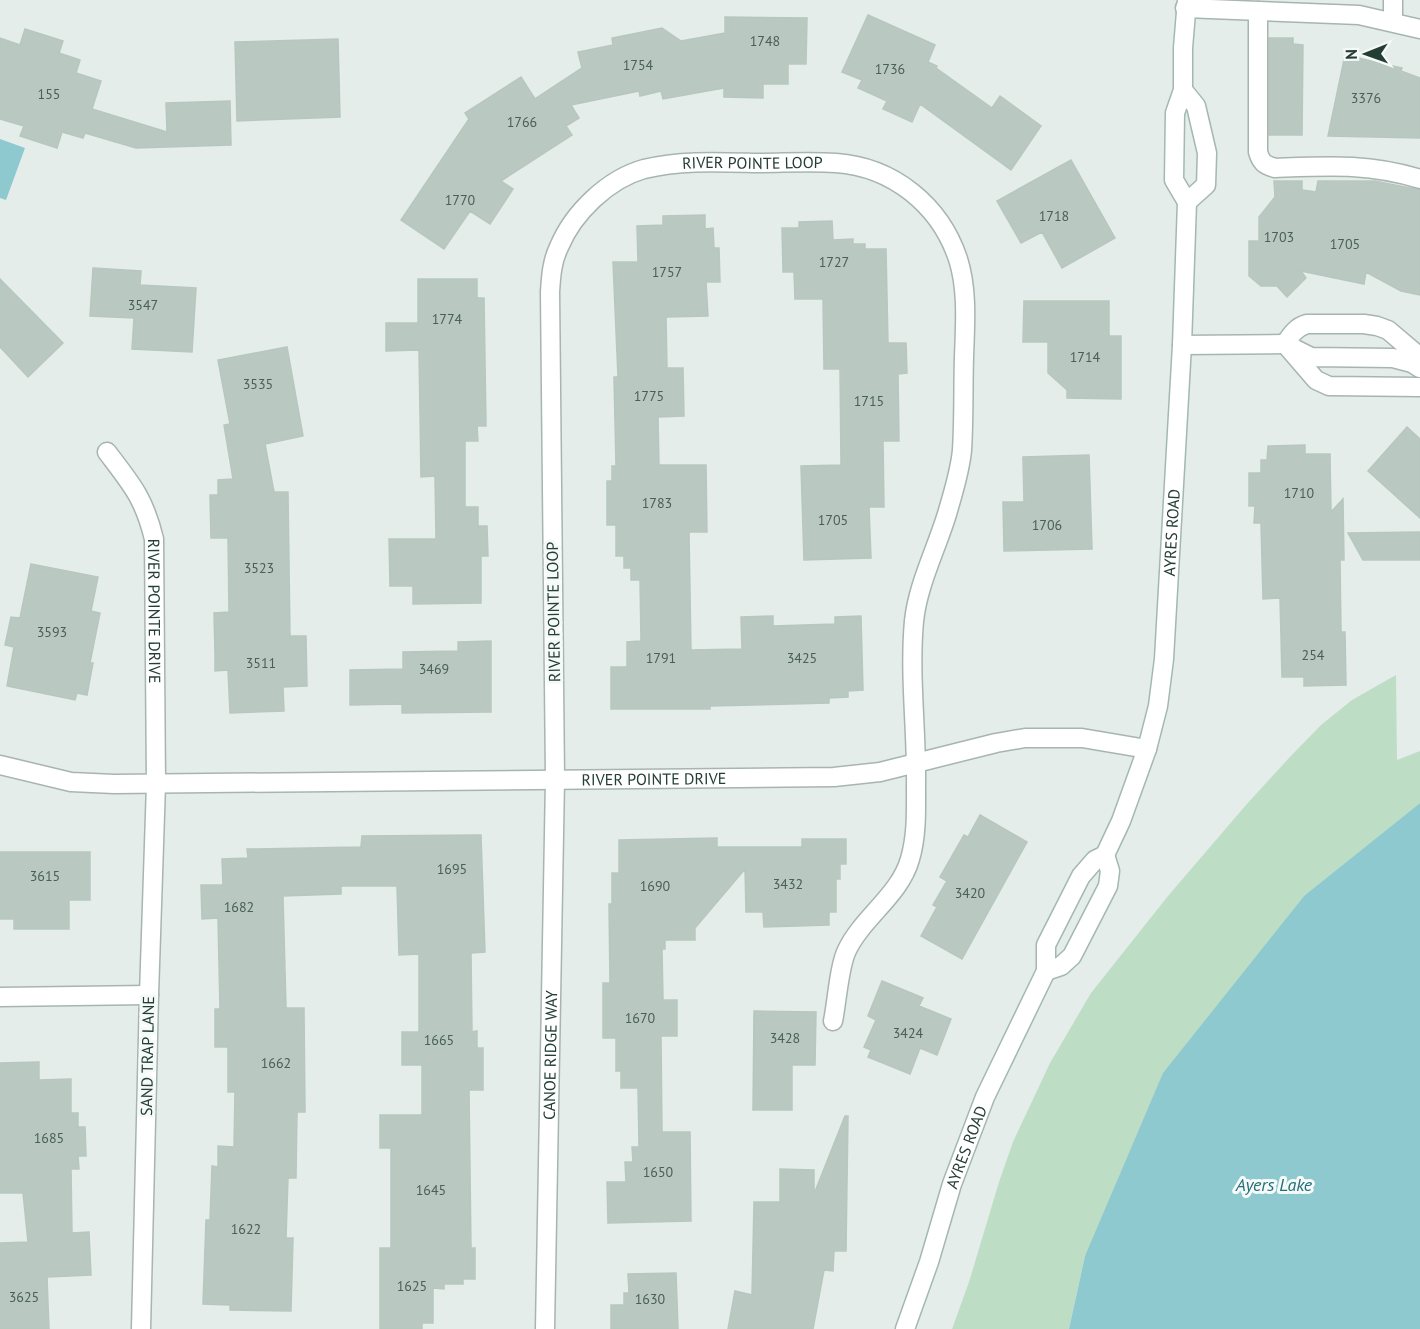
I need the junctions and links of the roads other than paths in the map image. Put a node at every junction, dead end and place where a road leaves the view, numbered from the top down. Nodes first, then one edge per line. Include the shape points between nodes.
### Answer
1 (1392, 0) edge
2 (1186, 4) edge
3 (1258, 11) junction
4 (1393, 22) junction
5 (1420, 29) edge
6 (1183, 90) junction
7 (1420, 179) edge
8 (1187, 202) junction
9 (1285, 344) junction
10 (1182, 345) junction
11 (1420, 357) edge
12 (1420, 368) edge
13 (1420, 387) edge
14 (107, 452) dead end
15 (1147, 749) junction
16 (916, 764) junction
17 (0, 765) edge
18 (555, 779) junction
19 (156, 783) junction
20 (1105, 855) junction
21 (1046, 971) junction
22 (148, 995) junction
23 (0, 997) edge
24 (833, 1021) dead end
25 (141, 1329) edge
26 (545, 1329) edge
27 (905, 1329) edge

1 - 4 street
2 - 3 street
2 - 6 street, AYRES ROAD
3 - 4 street via 1359,15
3 - 7 street via 1260,161 1275,168 1378,168
4 - 5 street
6 - 8 street, AYRES ROAD via 1175,113 1174,180
6 - 8 street via 1196,106 1207,153 1206,185
8 - 10 street, AYRES ROAD
9 - 10 street
9 - 11 street via 1294,331 1307,324 1365,324 1388,330
9 - 12 street via 1311,357 1393,358
9 - 13 street via 1316,380 1329,386
10 - 15 street, AYRES ROAD via 1164,659
14 - 19 street, RIVER POINTE DRIVE via 138,493 154,539
15 - 16 street, RIVER POINTE DRIVE via 1082,738 1025,738
15 - 20 street, AYRES ROAD
16 - 18 street, RIVER POINTE DRIVE via 834,777
16 - 18 street, RIVER POINTE LOOP via 912,652 915,616 962,451 964,316 958,259 925,202 883,174 839,163 692,162 642,170 594,198 574,219 558,247 552,268
16 - 24 street, RIVER POINTE LOOP via 916,827 910,861 903,877 844,954
17 - 19 street, RIVER POINTE DRIVE via 71,782
18 - 19 street, RIVER POINTE DRIVE
18 - 26 street, CANOE RIDGE WAY
19 - 22 street, SAND TRAP LANE
20 - 21 street, AYRES ROAD via 1081,876 1046,945
20 - 21 street via 1110,871 1108,886 1072,957
21 - 27 street, AYRES ROAD via 986,1097 952,1184
22 - 23 street
22 - 25 street, SAND TRAP LANE

